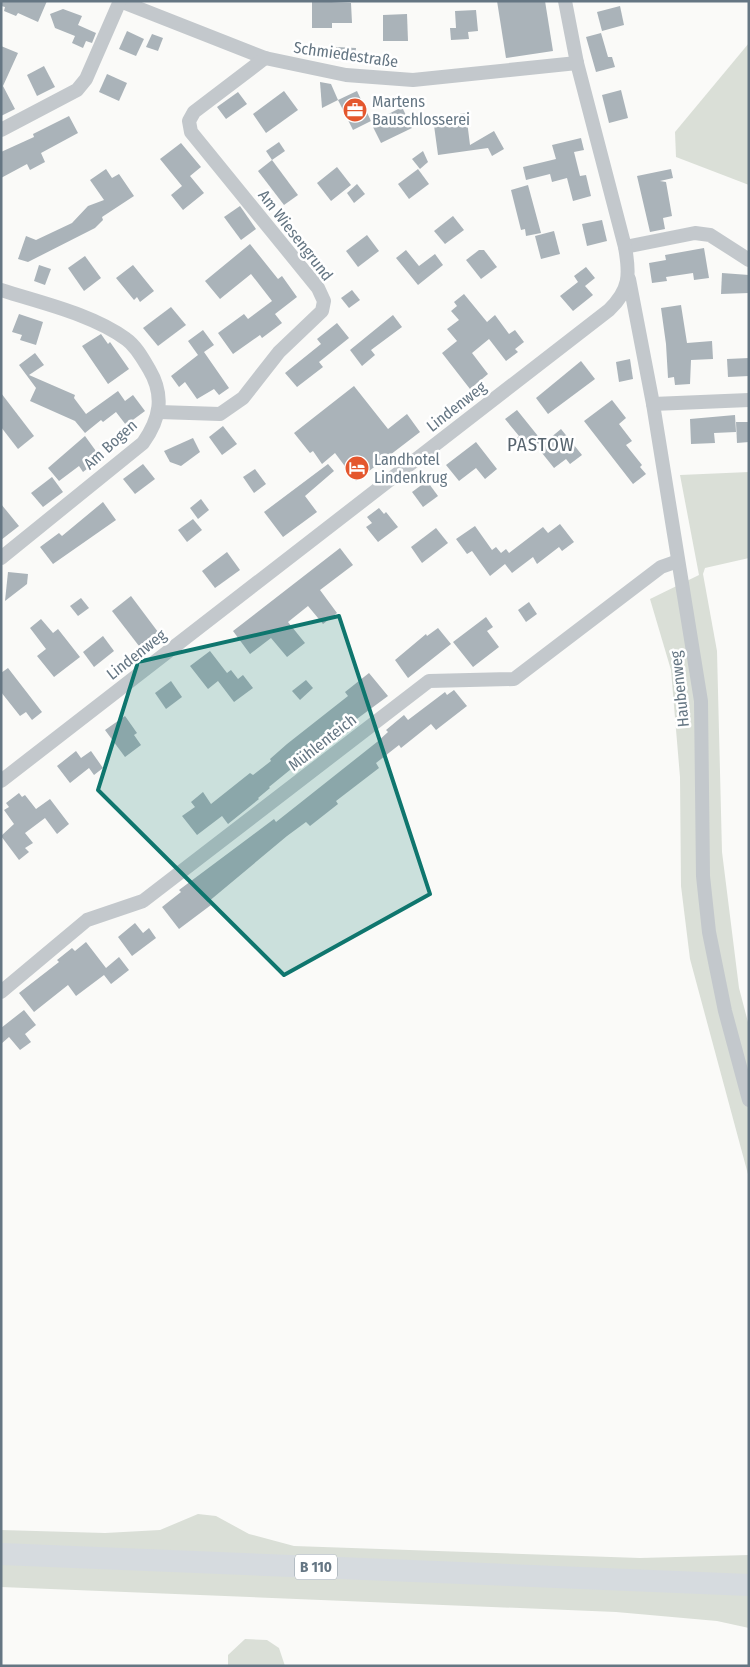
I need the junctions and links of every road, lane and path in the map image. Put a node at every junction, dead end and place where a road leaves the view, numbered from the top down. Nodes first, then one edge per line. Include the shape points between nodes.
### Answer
1 (120, 1) edge
2 (565, 1) edge
3 (266, 58) junction
4 (577, 63) junction
5 (1, 130) edge
6 (625, 247) junction
7 (749, 260) edge
8 (628, 274) junction
9 (1, 290) edge
10 (749, 400) edge
11 (653, 404) junction
12 (159, 412) junction
13 (1, 558) edge
14 (678, 561) junction
15 (1, 781) edge
16 (1, 992) edge
17 (749, 1100) edge
18 (1, 1554) edge
19 (749, 1585) edge

1 - 3 street, Schmiedestraße
1 - 5 street via 86,79 78,90
2 - 4 street, Lindenweg
3 - 4 street, Schmiedestraße via 346,75 413,80
3 - 12 street, Am Wiesengrund via 194,112 190,121 191,132 318,288 324,301 322,311 279,352 243,398 220,414
4 - 6 street, Lindenweg
6 - 7 street via 695,232 710,235
6 - 8 street, Lindenweg
8 - 11 street, Haubenweg
8 - 15 street, Lindenweg via 626,289 608,310
9 - 12 street, Am Bogen via 104,326 127,340 153,376 159,394
10 - 11 street
11 - 14 street, Haubenweg
12 - 13 street, Am Bogen via 143,443
14 - 16 street, Mühlenteich via 660,567 514,679 429,681 143,901 87,920
14 - 17 street, Haubenweg via 701,701 703,876 709,932 725,1011
18 - 19 main road, B 110

